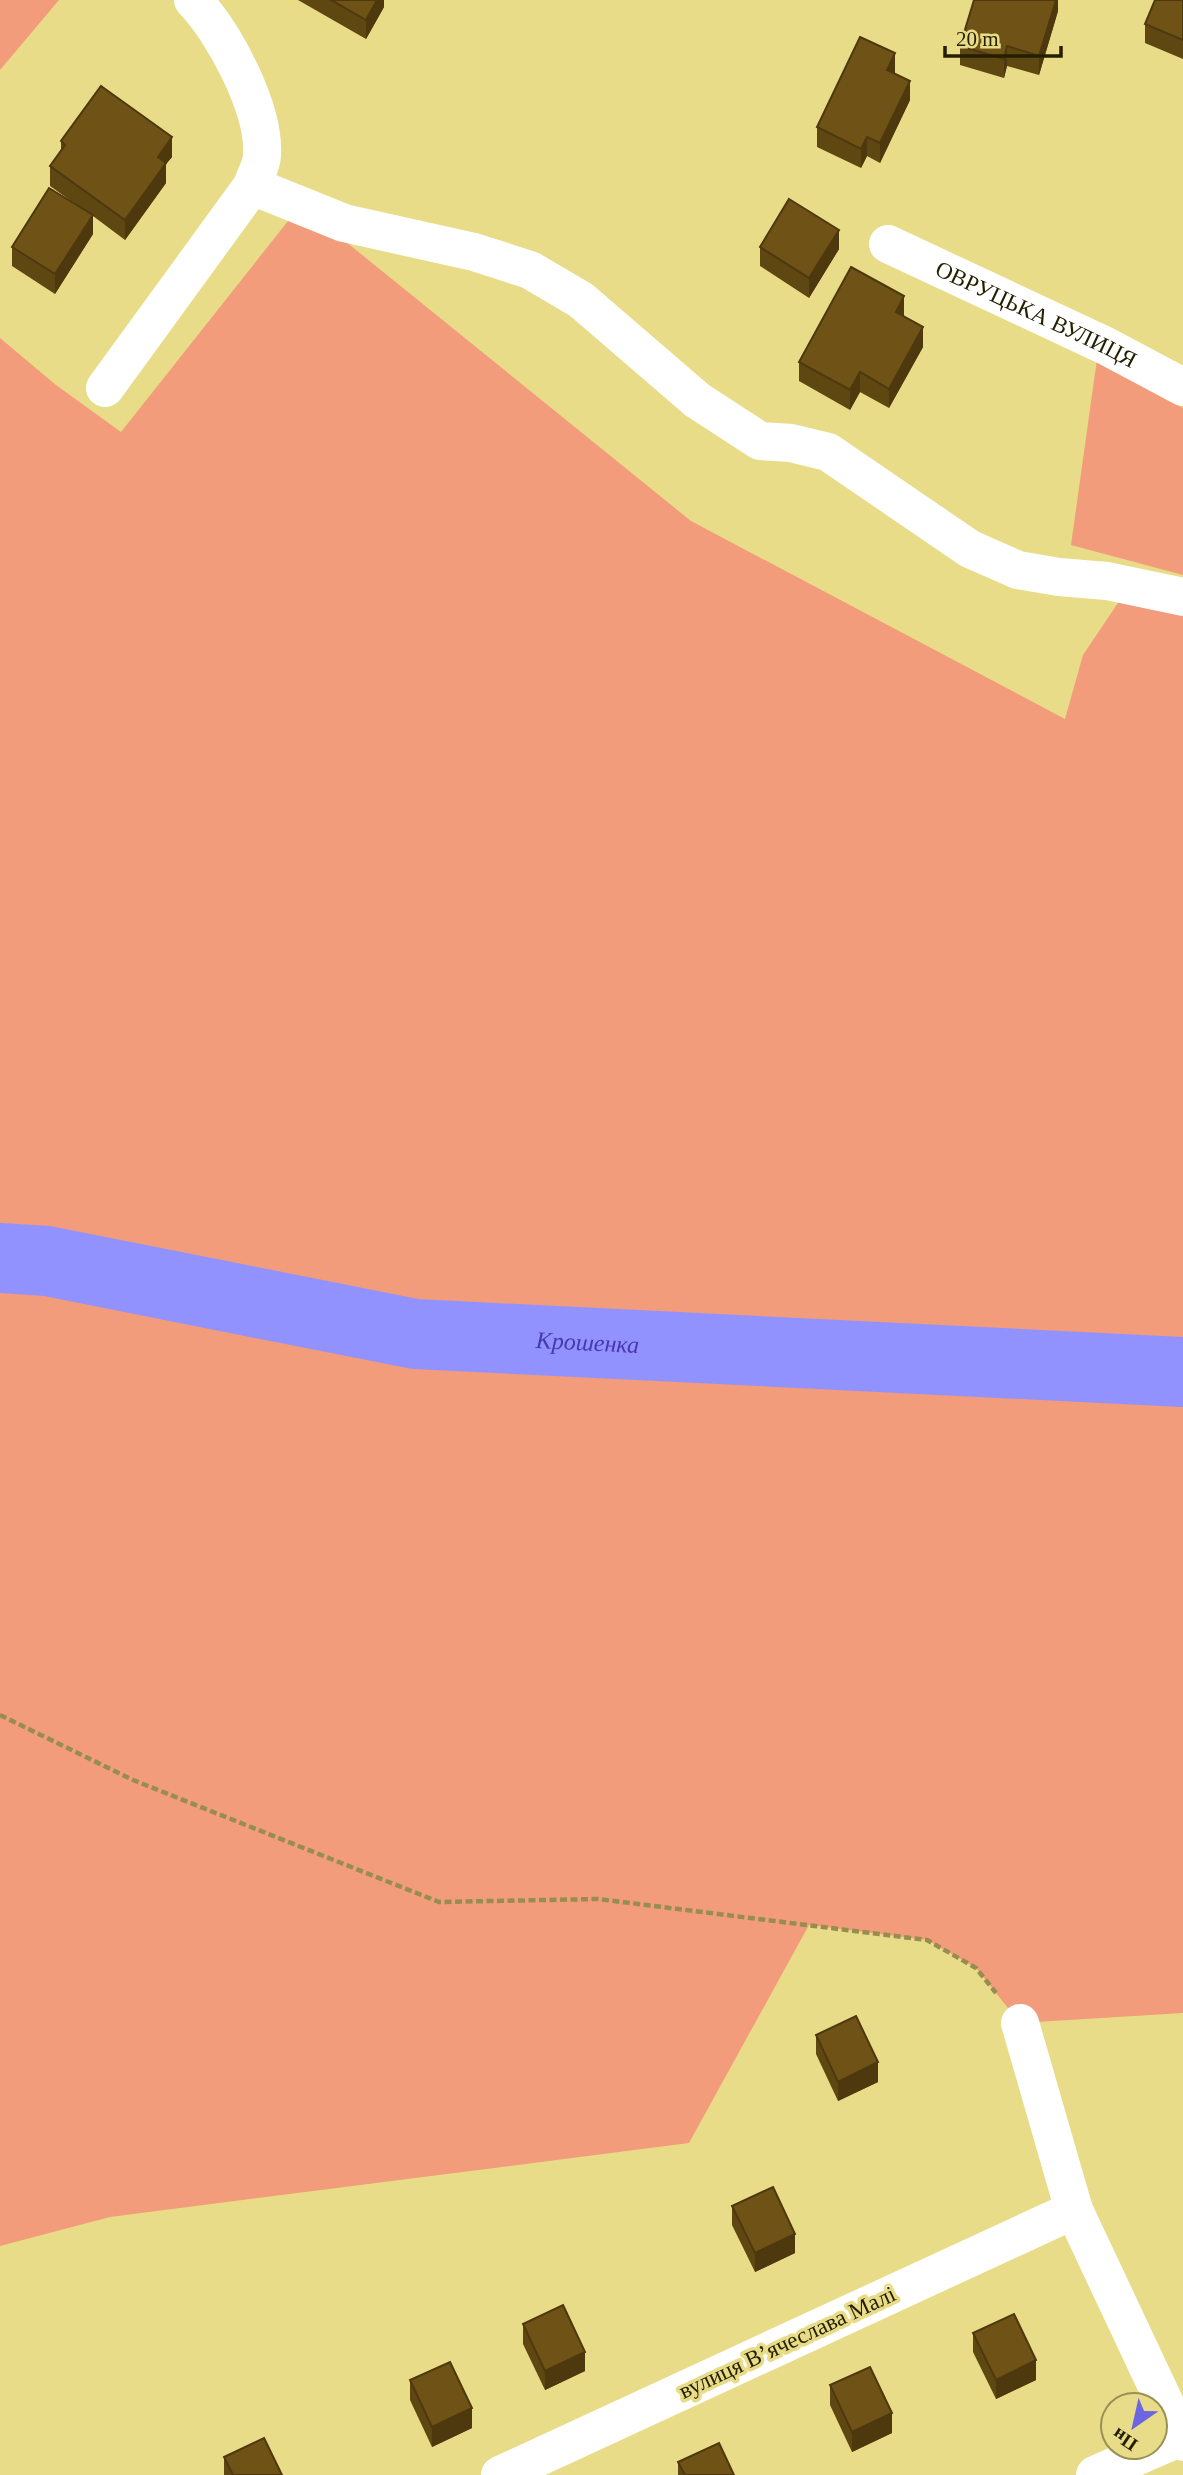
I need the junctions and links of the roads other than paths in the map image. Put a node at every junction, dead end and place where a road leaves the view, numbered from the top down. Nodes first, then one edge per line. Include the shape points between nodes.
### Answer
1 (192, 0) edge
2 (252, 186) junction
3 (888, 244) dead end
4 (1183, 387) edge
5 (105, 388) dead end
6 (1183, 597) edge
7 (1020, 2023) road end
8 (1074, 2210) junction
9 (1182, 2439) edge
10 (500, 2475) edge
11 (1095, 2475) edge

1 - 2 street via 224,41 258,121 262,158
2 - 5 street
2 - 6 street via 345,223 474,252 530,270 581,300 697,401 760,441 828,452 971,549 1018,570 1107,581
3 - 4 street, ОВРУЦЬКА ВУЛИЦЯ
7 - 8 street
8 - 9 street
8 - 10 street, вулиця Вʼячеслава Малі
9 - 11 street

